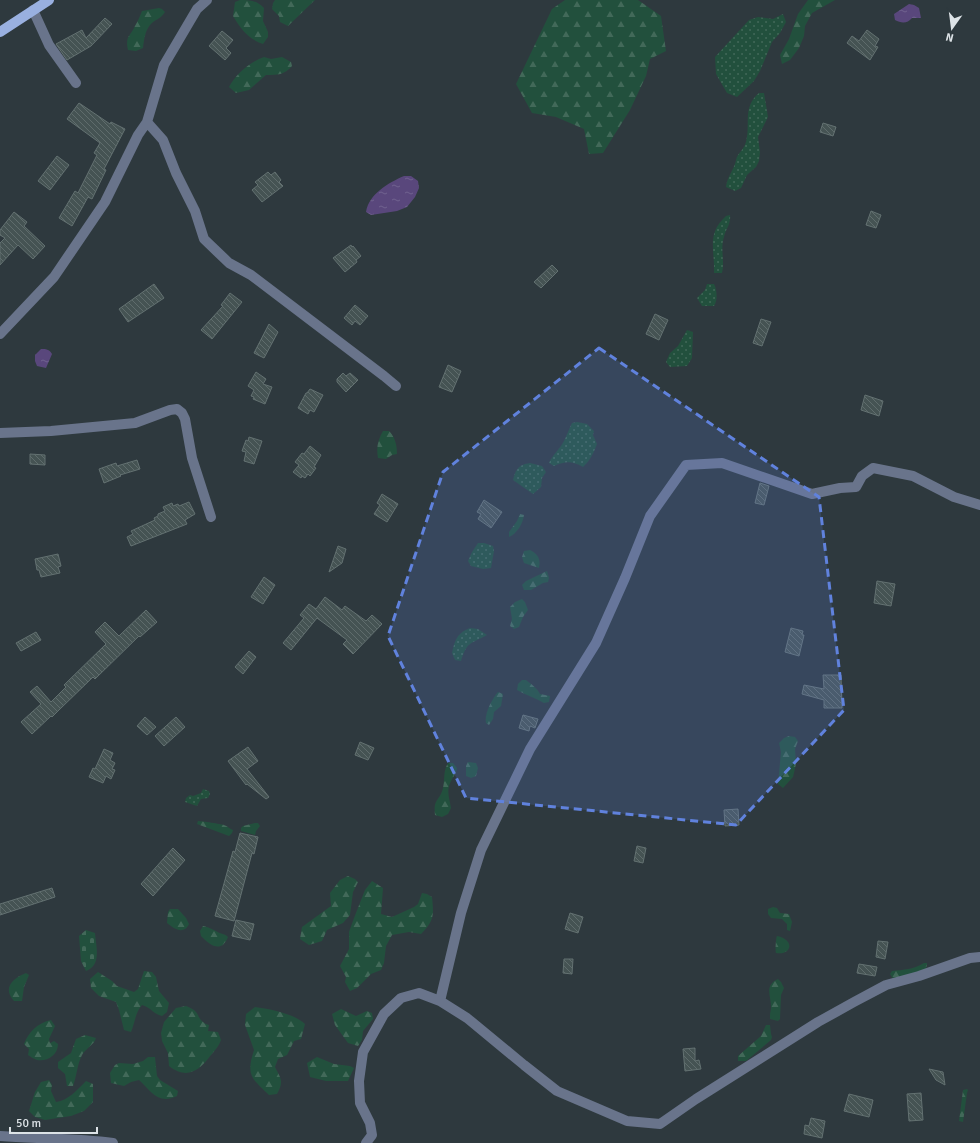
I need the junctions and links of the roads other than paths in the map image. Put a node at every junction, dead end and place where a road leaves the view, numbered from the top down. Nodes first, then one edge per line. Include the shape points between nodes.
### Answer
1 (207, 0) edge
2 (46, 1) edge
3 (33, 10) junction
4 (0, 32) edge
5 (76, 83) dead end
6 (147, 122) junction
7 (0, 334) edge
8 (396, 386) dead end
9 (0, 433) edge
10 (980, 505) edge
11 (211, 517) dead end
12 (980, 957) edge
13 (440, 1001) junction
14 (0, 1136) edge
15 (113, 1143) edge
16 (366, 1143) edge

1 - 6 street via 197,9 164,65
2 - 3 main road
3 - 4 main road
3 - 5 street via 48,45
6 - 7 street via 105,202 68,257 54,277
6 - 8 street via 163,140 195,211 204,240 229,263 251,276
9 - 11 street via 136,423 177,409 185,419 192,458
10 - 13 street via 954,497 913,476 873,468 862,476 856,487 812,494 722,463 686,465 650,516 596,643 530,749 481,850 461,913
12 - 13 street via 886,985 818,1022 660,1124 627,1121 557,1090 467,1018
13 - 16 street via 419,993 402,998 384,1014 363,1052 358,1080 360,1103 370,1123 372,1134
14 - 15 street via 28,1139 87,1139

